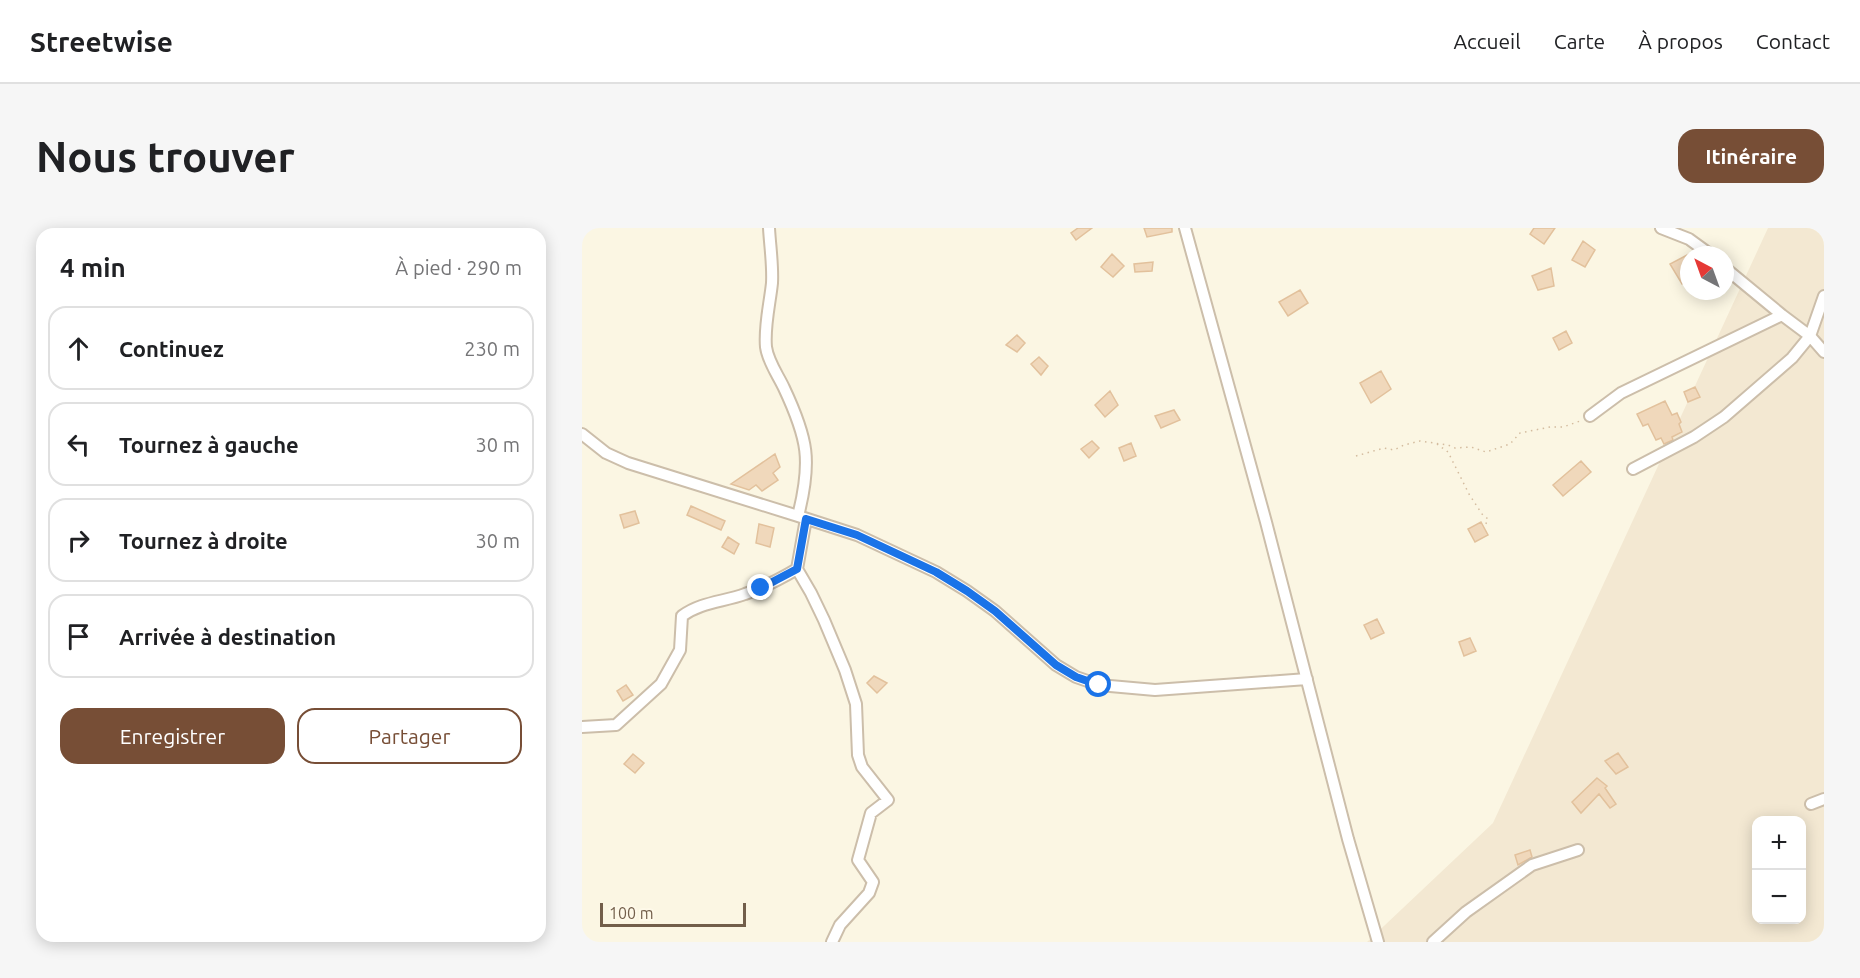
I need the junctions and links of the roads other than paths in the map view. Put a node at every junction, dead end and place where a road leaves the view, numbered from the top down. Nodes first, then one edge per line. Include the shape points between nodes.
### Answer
1 (769, 228) edge
2 (1185, 228) edge
3 (1660, 228) edge
4 (1699, 246) edge
5 (1734, 275) edge
6 (1824, 296) edge
7 (1782, 315) junction
8 (1810, 336) junction
9 (1824, 352) edge
10 (1590, 416) road end
11 (582, 434) edge
12 (1633, 469) dead end
13 (802, 518) junction
14 (797, 569) junction
15 (1307, 680) junction
16 (582, 728) edge
17 (1824, 799) edge
18 (1811, 804) dead end
19 (1578, 850) dead end
20 (832, 942) edge
21 (1378, 942) edge
22 (1433, 942) edge

1 - 13 street via 772,281 766,346 805,442
2 - 15 street
3 - 4 street
5 - 7 street
6 - 8 street
7 - 8 street
7 - 10 street via 1621,393
8 - 9 street
8 - 12 street via 1792,358 1724,417
11 - 13 street via 606,453 628,463
13 - 14 street
13 - 15 street via 857,535 936,572 995,611 1056,665 1099,685 1155,690
14 - 16 street via 752,591 703,605 682,616 680,650 661,684 616,724
14 - 20 street via 845,670 856,704 862,767 888,800 871,813 858,860 873,882 869,893 840,925
15 - 21 street
17 - 18 street
19 - 22 street via 1532,865 1466,912

